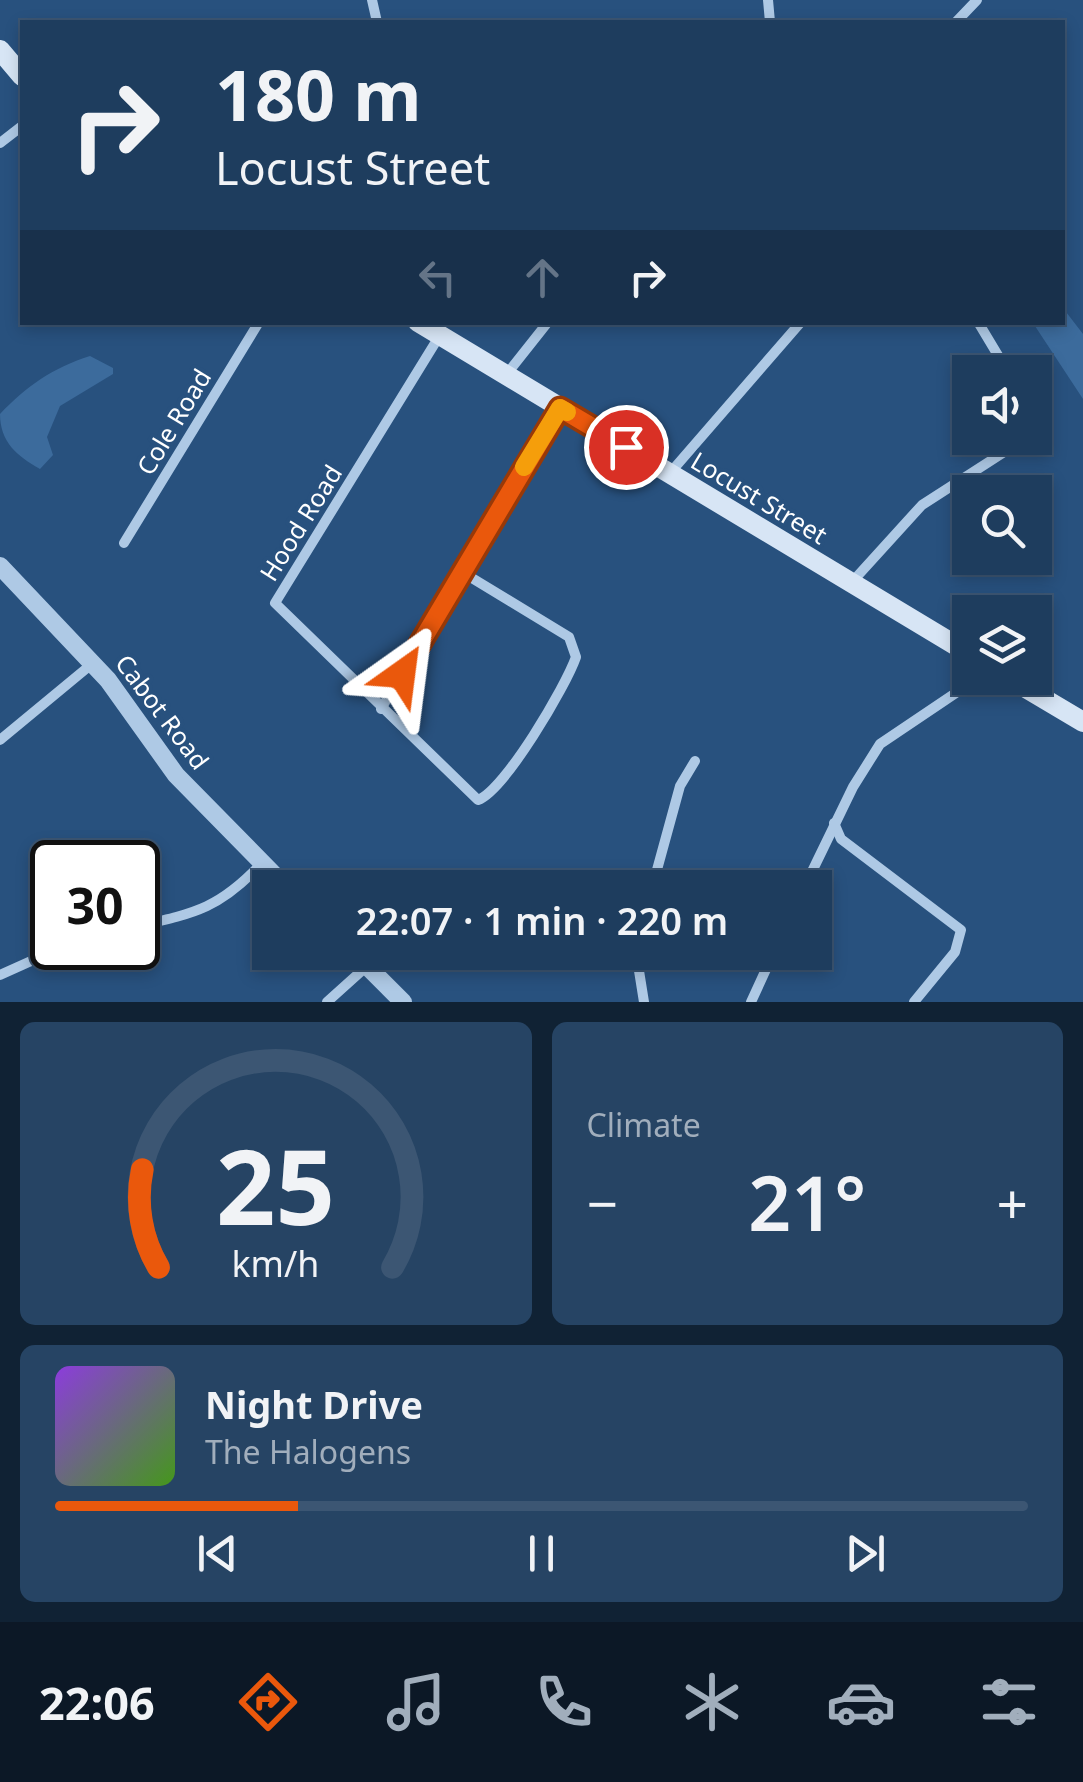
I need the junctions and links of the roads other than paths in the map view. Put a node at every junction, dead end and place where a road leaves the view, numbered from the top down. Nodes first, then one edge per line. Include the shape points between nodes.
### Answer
1 (977, 0) edge
2 (958, 20) edge
3 (0, 50) edge
4 (20, 74) edge
5 (257, 325) edge
6 (423, 325) edge
7 (546, 325) edge
8 (798, 325) edge
9 (980, 325) edge
10 (440, 336) junction
11 (998, 355) edge
12 (506, 375) junction
13 (560, 408) junction
14 (1000, 455) edge
15 (670, 473) junction
16 (124, 543) dead end
17 (0, 566) edge
18 (462, 572) junction
19 (851, 583) junction
20 (952, 643) edge
21 (93, 663) junction
22 (953, 695) edge
23 (1037, 695) edge
24 (382, 708) junction
25 (1083, 722) edge
26 (0, 740) edge
27 (694, 761) dead end
28 (834, 823) junction
29 (262, 863) junction
30 (269, 870) edge
31 (657, 870) edge
32 (812, 870) edge
33 (160, 923) edge
34 (30, 962) edge
35 (363, 970) edge
36 (371, 970) edge
37 (639, 970) edge
38 (766, 970) edge
39 (0, 975) edge
40 (327, 1002) edge
41 (403, 1002) edge
42 (644, 1002) edge
43 (751, 1002) edge
44 (914, 1002) edge

1 - 2 street
3 - 4 main road
5 - 16 street, Cole Road
6 - 10 main road, Locust Street
7 - 12 street
8 - 15 street
9 - 11 street
10 - 12 main road, Locust Street
10 - 24 street, Hood Road via 275,603
12 - 13 main road, Locust Street
13 - 15 main road, Locust Street
13 - 18 street
14 - 19 street via 922,505
15 - 19 main road, Locust Street
17 - 21 street, Cabot Road
18 - 24 street
18 - 24 street via 569,638 576,657 572,669 512,764 478,800
19 - 20 main road, Locust Street
21 - 26 street
21 - 29 street, Cabot Road via 176,775
22 - 28 street via 880,744
23 - 25 main road
27 - 31 street via 680,786
28 - 32 street
28 - 44 street via 841,839 961,930 955,952
29 - 30 street, Cabot Road
29 - 33 street via 217,904
34 - 39 street
35 - 40 street
36 - 41 street
37 - 42 street
38 - 43 street

